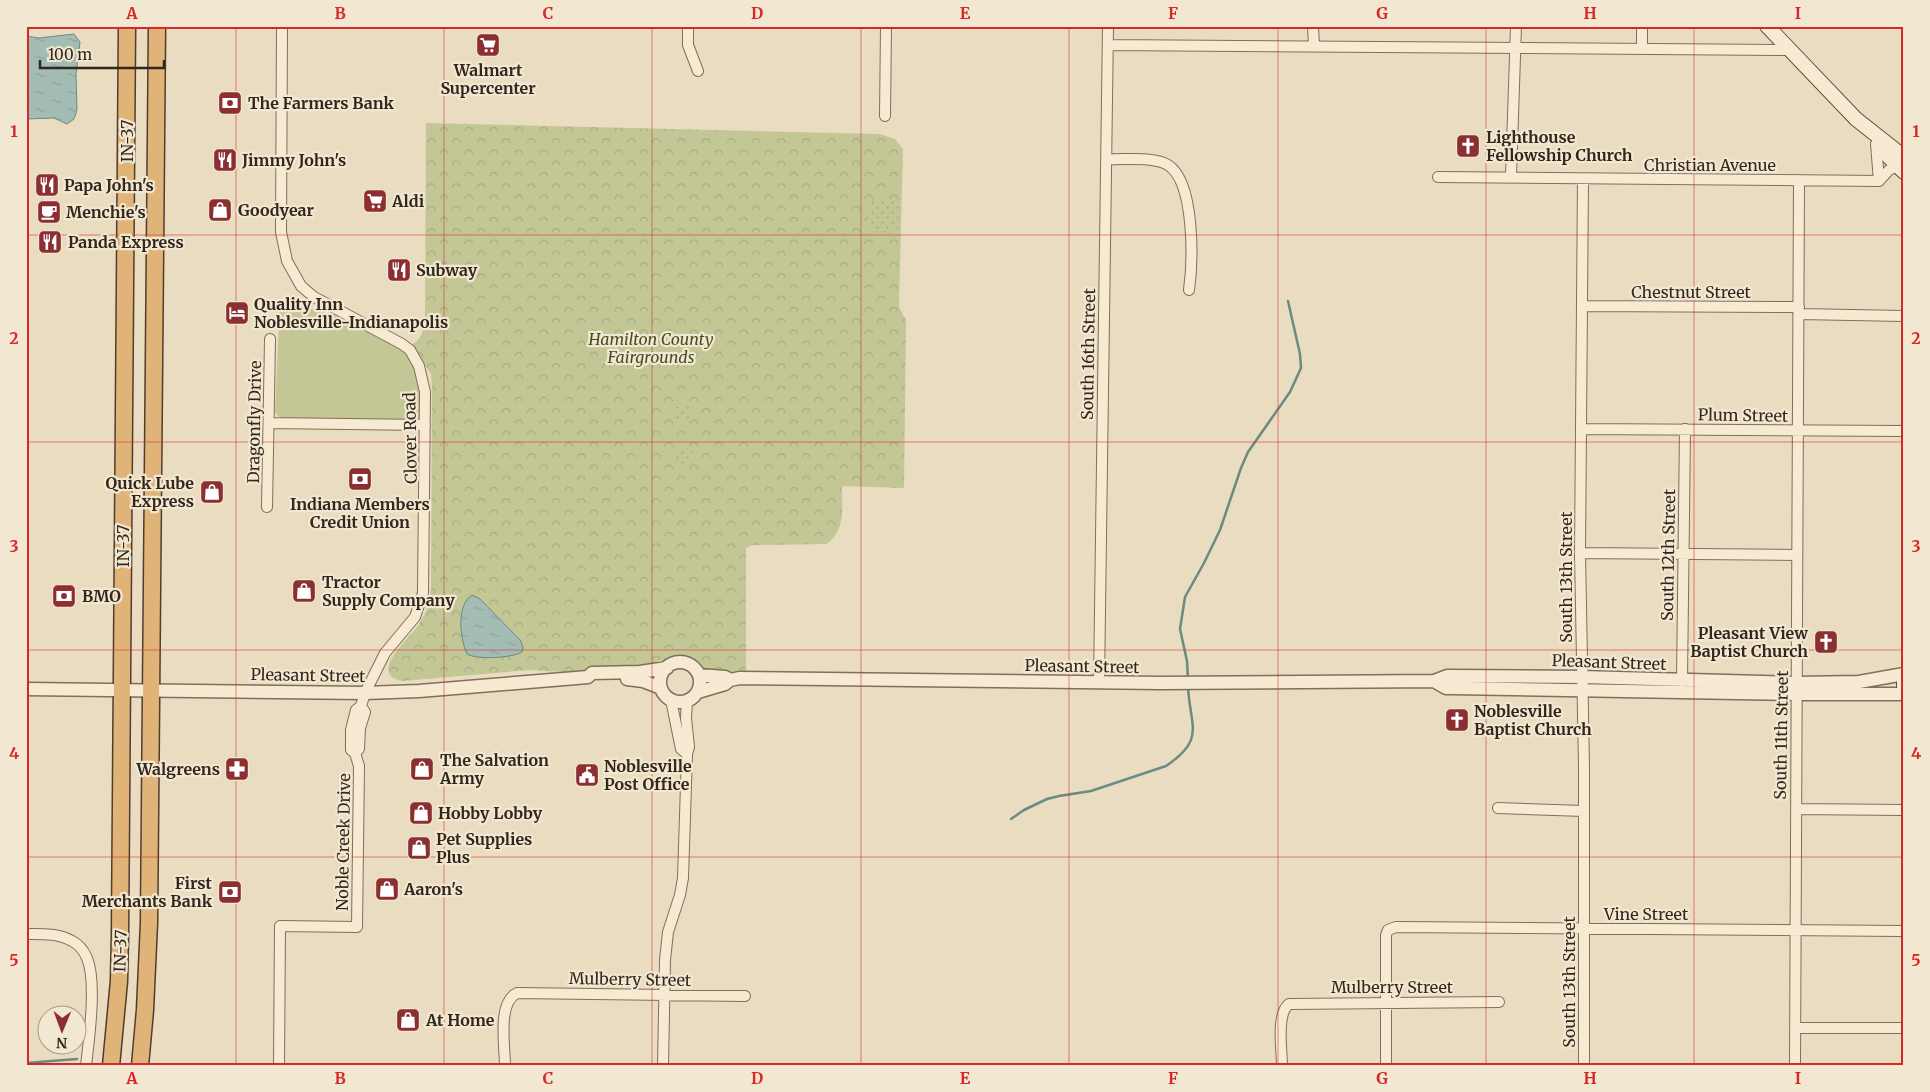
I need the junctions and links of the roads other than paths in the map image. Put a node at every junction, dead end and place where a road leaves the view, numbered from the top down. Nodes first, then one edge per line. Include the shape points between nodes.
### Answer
1 (128, 26) edge
2 (157, 26) edge
3 (282, 26) edge
4 (688, 26) edge
5 (886, 26) edge
6 (1108, 26) edge
7 (1313, 26) edge
8 (1516, 26) edge
9 (1642, 26) edge
10 (1767, 26) edge
11 (1108, 45) junction
12 (1314, 46) junction
13 (1516, 47) junction
14 (1642, 48) junction
15 (1790, 50) junction
16 (698, 71) dead end
17 (885, 116) dead end
18 (1856, 119) junction
19 (1876, 144) junction
20 (1107, 159) junction
21 (1902, 165) edge
22 (1510, 176) junction
23 (1438, 177) dead end
24 (1584, 179) junction
25 (1799, 180) junction
26 (1879, 181) junction
27 (1189, 290) dead end
28 (1583, 306) junction
29 (1799, 311) junction
30 (1904, 316) edge
31 (270, 338) dead end
32 (269, 423) junction
33 (425, 425) junction
34 (1582, 429) junction
35 (1685, 429) junction
36 (1797, 430) junction
37 (1904, 431) edge
38 (267, 506) dead end
39 (1580, 554) junction
40 (1683, 554) junction
41 (1797, 555) junction
42 (667, 668) junction
43 (699, 675) junction
44 (1904, 675) edge
45 (588, 677) junction
46 (1582, 677) junction
47 (730, 680) junction
48 (1434, 681) junction
49 (1682, 681) junction
50 (1099, 683) junction
51 (1904, 687) edge
52 (661, 688) junction
53 (26, 689) edge
54 (1797, 689) junction
55 (122, 690) junction
56 (151, 690) junction
57 (1582, 691) junction
58 (698, 692) junction
59 (365, 693) junction
60 (1904, 694) edge
61 (671, 700) junction
62 (687, 701) junction
63 (687, 754) junction
64 (1498, 808) dead end
65 (1796, 809) junction
66 (1904, 810) edge
67 (1584, 811) junction
68 (1585, 929) junction
69 (1795, 930) junction
70 (1904, 931) edge
71 (26, 934) edge
72 (664, 995) junction
73 (745, 996) dead end
74 (1387, 1002) junction
75 (1499, 1002) dead end
76 (1795, 1028) junction
77 (1904, 1028) edge
78 (86, 1066) edge
79 (111, 1066) edge
80 (140, 1066) edge
81 (279, 1066) edge
82 (505, 1066) edge
83 (663, 1066) edge
84 (1282, 1066) edge
85 (1386, 1066) edge
86 (1584, 1066) edge
87 (1795, 1066) edge

1 - 55 highway, IN-37
2 - 56 highway, IN-37
3 - 33 street, Clover Road via 281,232 287,261 301,286 314,297 394,338 410,350 424,382
4 - 16 street via 688,45
5 - 17 street
6 - 11 street, South 16th Street
7 - 12 street
8 - 13 street
9 - 14 street
10 - 15 main road
11 - 12 street
11 - 20 street, South 16th Street
12 - 13 street
13 - 14 street
13 - 22 street
14 - 15 street
15 - 18 main road
18 - 19 main road
18 - 21 main road
19 - 21 main road
19 - 26 street
20 - 27 street via 1157,160 1178,175 1191,233
20 - 50 street, South 16th Street
21 - 26 street via 1890,170
22 - 23 street, Christian Avenue
22 - 24 street, Christian Avenue
24 - 25 street, Christian Avenue
24 - 28 street, South 13th Street
25 - 26 street, Christian Avenue
25 - 29 street, South 11th Street
28 - 29 street, Chestnut Street
28 - 34 street, South 13th Street
29 - 30 street, Chestnut Street
29 - 36 street, South 11th Street
31 - 32 street, Dragonfly Drive
32 - 33 street
32 - 38 street, Dragonfly Drive
33 - 59 street, Clover Road via 423,593 414,618 385,653
34 - 35 street, Plum Street
34 - 39 street, South 13th Street
35 - 36 street, Plum Street
35 - 40 street, South 12th Street
36 - 37 street, Plum Street
36 - 41 street, South 11th Street
39 - 40 street
39 - 46 street, South 13th Street
40 - 41 street
40 - 49 street, South 12th Street
41 - 54 street, South 11th Street
42 - 43 street via 672,664 685,663 696,669
42 - 45 street, Pleasant Street via 592,673
42 - 52 street via 660,679
43 - 47 street, Pleasant Street
43 - 58 street
44 - 51 main road
44 - 54 street, Pleasant Street
45 - 52 street, Pleasant Street via 593,681 632,679
45 - 59 street, Pleasant Street
46 - 48 street, Pleasant Street via 1447,676
46 - 49 street, Pleasant Street
46 - 57 street, South 13th Street
47 - 50 street, Pleasant Street
47 - 58 street, Pleasant Street
48 - 50 street, Pleasant Street
48 - 57 street, Pleasant Street via 1446,688
49 - 54 street, Pleasant Street
52 - 61 street
53 - 55 street, Pleasant Street
54 - 57 street, Pleasant Street
54 - 60 street, Pleasant Street
54 - 65 street, South 11th Street
55 - 56 street, Pleasant Street
55 - 79 highway, IN-37 via 119,981
56 - 59 street, Pleasant Street
56 - 80 highway, IN-37 via 148,956
57 - 67 street, South 13th Street
58 - 62 street
59 - 81 street, Noble Creek Drive via 351,730 351,750 356,753 359,766 357,927 280,926
61 - 62 street
61 - 63 street via 681,749
62 - 63 street
63 - 72 street via 683,878 666,942
64 - 67 street
65 - 66 street
65 - 69 street, South 11th Street
67 - 68 street, South 13th Street
68 - 69 street, Vine Street
68 - 74 street, Vine Street via 1396,927 1388,930
68 - 86 street, South 13th Street
69 - 70 street, Vine Street
69 - 76 street, South 11th Street
71 - 78 street via 58,936 71,940 83,951 91,981
72 - 73 street, Mulberry Street
72 - 82 street, Mulberry Street via 515,994 505,1008
72 - 83 street
74 - 75 street, Mulberry Street
74 - 84 street, Mulberry Street via 1292,1003 1286,1006 1282,1016
74 - 85 street
76 - 77 street
76 - 87 street, South 11th Street

